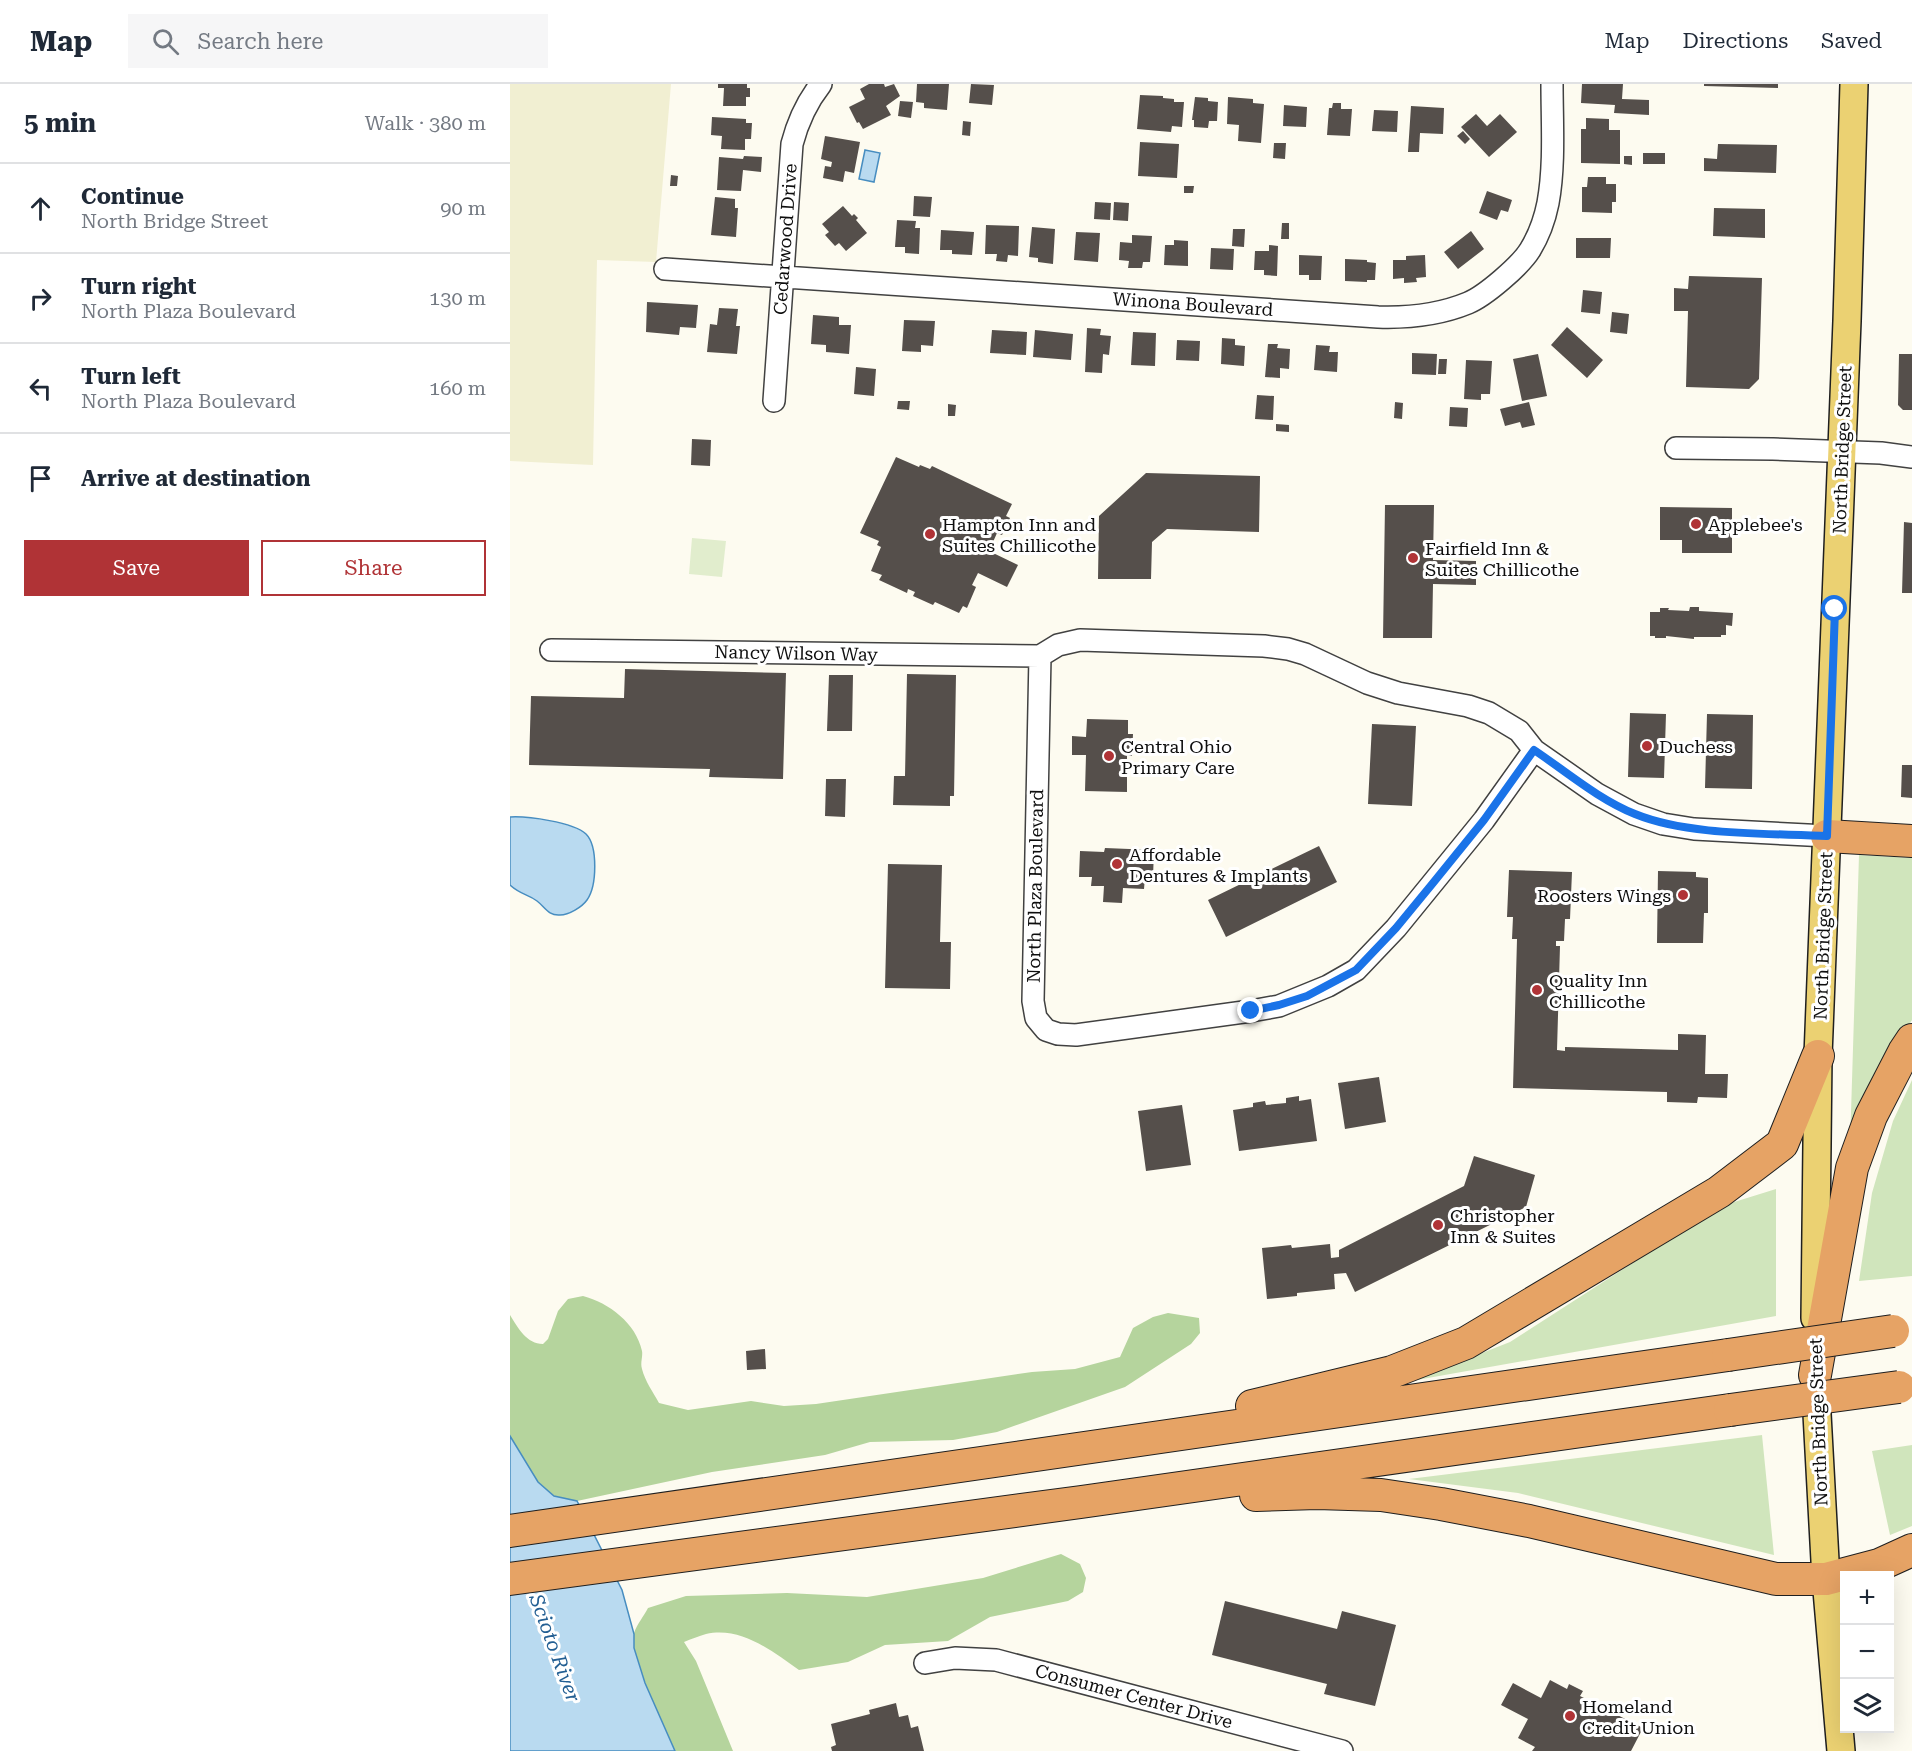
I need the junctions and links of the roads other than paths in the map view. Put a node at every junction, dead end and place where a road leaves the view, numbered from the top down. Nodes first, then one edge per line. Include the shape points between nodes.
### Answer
1 (821, 84) edge
2 (1552, 84) edge
3 (1854, 84) edge
4 (665, 269) dead end
5 (782, 277) junction
6 (774, 401) dead end
7 (1676, 448) dead end
8 (1842, 452) junction
9 (1912, 457) edge
10 (552, 650) dead end
11 (1040, 656) junction
12 (1534, 750) junction
13 (1827, 836) junction
14 (1912, 841) edge
15 (1912, 1040) edge
16 (1818, 1056) junction
17 (1906, 1329) edge
18 (1815, 1375) junction
19 (1905, 1386) edge
20 (1027, 1457) junction
21 (1081, 1502) junction
22 (510, 1531) edge
23 (1912, 1550) edge
24 (510, 1578) edge
25 (1826, 1579) junction
26 (925, 1663) dead end
27 (1342, 1751) edge
28 (1841, 1751) edge

1 - 5 street, Cedarwood Drive via 806,103 792,144
2 - 5 street, Winona Boulevard via 1548,205 1530,251 1493,287 1470,302 1427,315 1378,317
3 - 8 main road, North Bridge Street
4 - 5 street, Winona Boulevard
5 - 6 street, Cedarwood Drive
7 - 8 street
8 - 9 street
8 - 13 main road, North Bridge Street
10 - 11 street, Nancy Wilson Way
11 - 12 street via 1058,645 1080,640 1288,649 1398,693 1490,713 1519,731
11 - 12 street, North Plaza Boulevard via 1034,1001 1036,1017 1046,1030 1058,1034 1116,1031 1270,1007 1307,996 1346,976 1396,928 1484,820
12 - 13 street via 1596,794 1663,824
13 - 14 highway
13 - 16 main road, North Bridge Street
15 - 18 highway via 1871,1116 1852,1168
16 - 18 main road, North Bridge Street
16 - 20 highway via 1782,1144 1719,1192 1466,1343 1392,1371
17 - 20 highway, bridge
18 - 25 main road, North Bridge Street
19 - 21 highway, bridge
20 - 22 highway
21 - 24 highway
21 - 25 highway via 1317,1493 1381,1495 1529,1521 1776,1579
23 - 25 highway via 1879,1565
25 - 28 main road, North Bridge Street
26 - 27 street, Consumer Center Drive via 955,1658 996,1660

